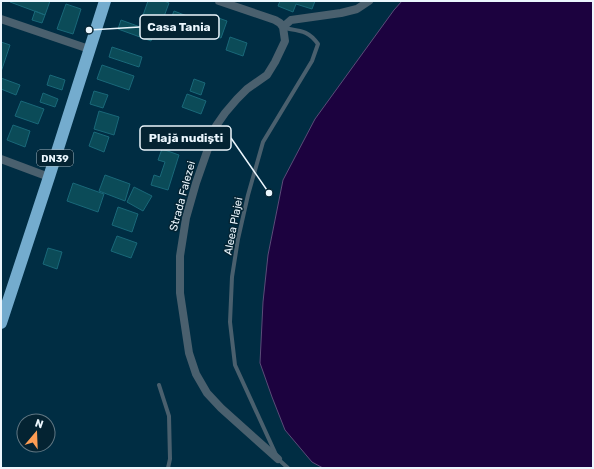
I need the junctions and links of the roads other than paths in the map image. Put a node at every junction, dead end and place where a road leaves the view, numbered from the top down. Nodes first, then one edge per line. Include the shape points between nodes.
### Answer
1 (105, 1) edge
2 (219, 1) edge
3 (369, 1) edge
4 (1, 19) edge
5 (283, 27) junction
6 (89, 49) junction
7 (1, 159) edge
8 (49, 177) junction
9 (2, 318) edge
10 (159, 385) dead end
11 (278, 459) junction
12 (168, 468) edge
13 (288, 468) edge

1 - 6 highway, DN39
2 - 5 street via 275,20
3 - 5 street via 357,9 341,13 291,20
4 - 6 street
5 - 11 lane, Aleea Plajei via 306,32 318,44 312,61 263,142 238,239 232,277 230,322 234,365
5 - 11 street, Strada Falezei via 285,40 267,75 237,99 216,126 186,218 180,256 180,293 189,353 196,374 207,393 221,408
6 - 8 highway, DN39
7 - 8 street
8 - 9 highway, DN39
10 - 12 lane via 169,416
11 - 13 lane

